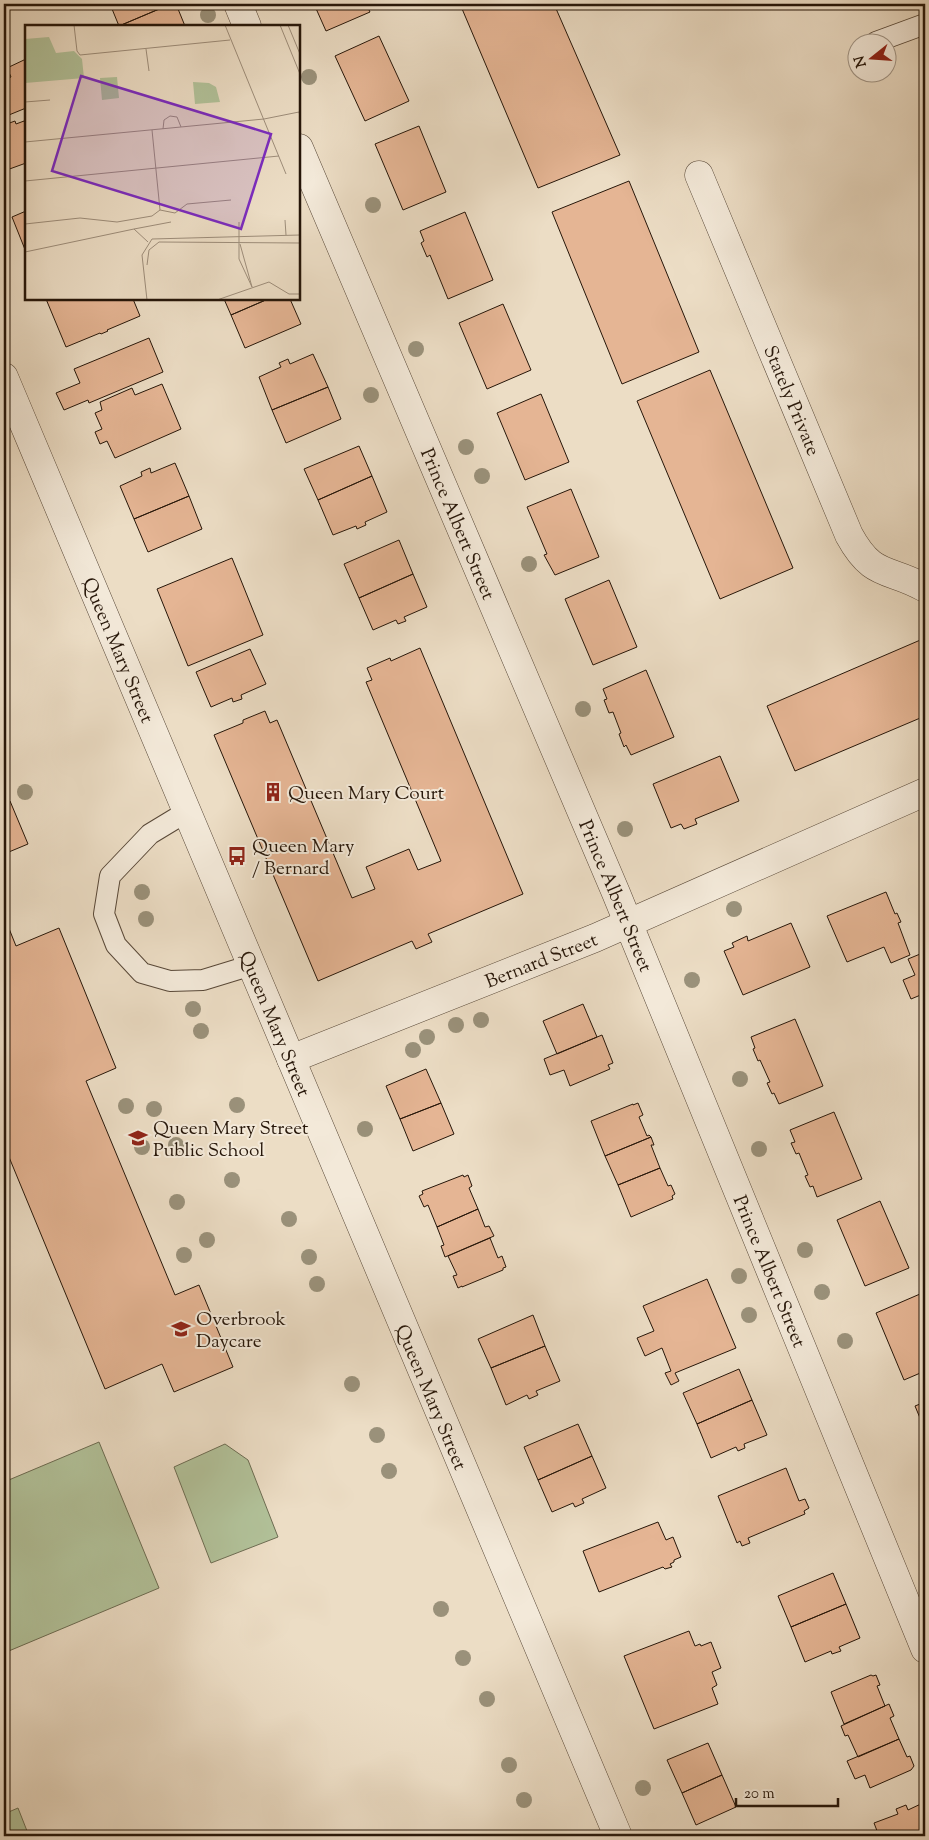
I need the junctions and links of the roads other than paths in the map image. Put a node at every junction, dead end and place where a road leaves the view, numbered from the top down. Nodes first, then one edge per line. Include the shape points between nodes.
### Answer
1 (238, 4) edge
2 (925, 24) edge
3 (247, 25) edge
4 (896, 35) edge
5 (300, 150) edge
6 (699, 175) dead end
7 (4, 377) edge
8 (925, 588) edge
9 (925, 792) edge
10 (188, 811) junction
11 (628, 922) junction
12 (252, 965) junction
13 (291, 1059) junction
14 (925, 1649) edge
15 (618, 1836) edge

1 - 3 street
2 - 4 lane
5 - 11 street, Prince Albert Street
6 - 8 street, Stately Private via 853,541 871,565
7 - 10 street, Queen Mary Street
9 - 11 street, Bernard Street
10 - 12 street, Queen Mary Street
10 - 12 lane via 150,834 110,876 104,914 116,944 142,973 170,982 203,980
11 - 13 street, Bernard Street
11 - 14 street, Prince Albert Street
12 - 13 street, Queen Mary Street
13 - 15 street, Queen Mary Street

